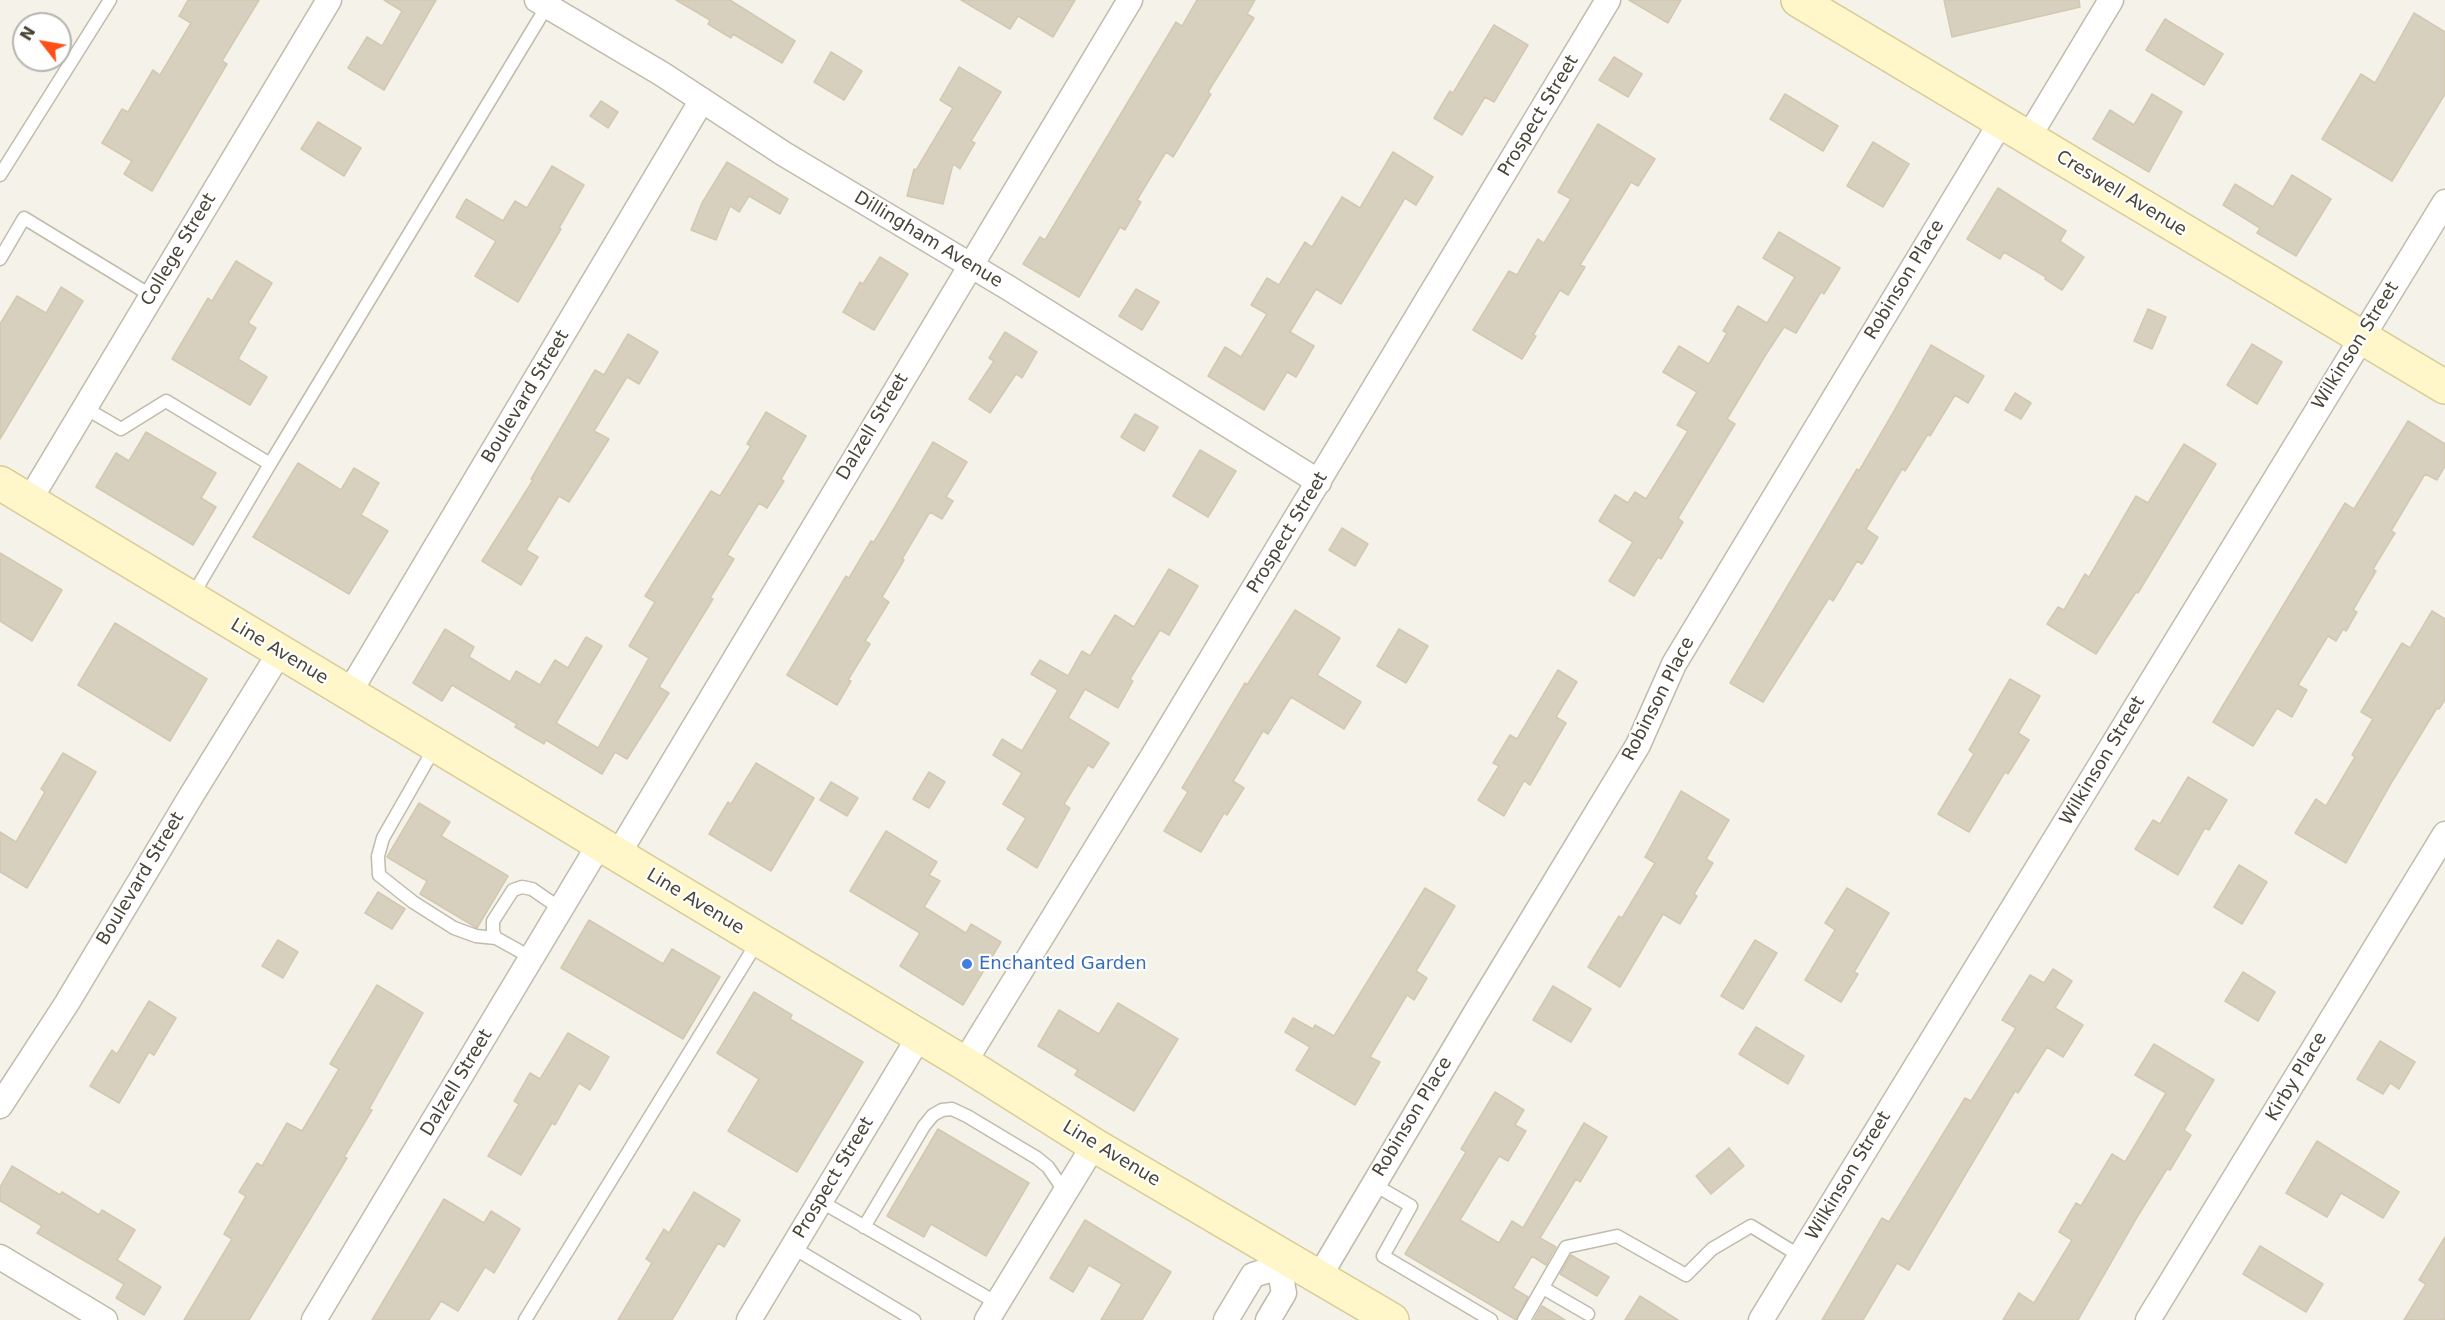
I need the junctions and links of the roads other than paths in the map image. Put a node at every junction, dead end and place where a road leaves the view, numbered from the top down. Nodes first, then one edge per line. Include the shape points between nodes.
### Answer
1 (110, 0) edge
2 (328, 0) edge
3 (1131, 0) edge
4 (1608, 0) edge
5 (1798, 0) edge
6 (2111, 0) edge
7 (542, 3) edge
8 (702, 100) junction
9 (2015, 130) junction
10 (0, 175) edge
11 (2445, 202) edge
12 (0, 259) edge
13 (970, 266) junction
14 (152, 296) junction
15 (2362, 338) junction
16 (2445, 387) edge
17 (85, 408) junction
18 (270, 464) junction
19 (1319, 482) junction
20 (0, 483) edge
21 (29, 501) junction
22 (190, 598) junction
23 (280, 652) junction
24 (349, 693) junction
25 (436, 746) junction
26 (2445, 834) edge
27 (608, 850) junction
28 (561, 909) junction
29 (496, 938) junction
30 (758, 940) junction
31 (532, 958) junction
32 (919, 1037) junction
33 (964, 1063) junction
34 (0, 1106) edge
35 (1094, 1145) junction
36 (1373, 1184) junction
37 (1065, 1192) junction
38 (820, 1201) junction
39 (864, 1227) junction
40 (792, 1247) junction
41 (1800, 1256) junction
42 (0, 1257) edge
43 (1283, 1262) junction
44 (1319, 1277) junction
45 (1543, 1288) junction
46 (992, 1311) edge
47 (1588, 1314) dead end
48 (105, 1320) edge
49 (314, 1320) edge
50 (525, 1320) edge
51 (749, 1320) edge
52 (914, 1320) edge
53 (1226, 1320) edge
54 (1268, 1320) edge
55 (1392, 1320) edge
56 (1491, 1320) edge
57 (1524, 1320) edge
58 (1761, 1320) edge
59 (2148, 1320) edge

1 - 10 lane
2 - 14 street, College Street
3 - 13 street, Dalzell Street
4 - 19 street, Prospect Street
5 - 9 main road, Creswell Avenue
6 - 9 street, Robinson Place
7 - 8 street, Dillingham Avenue
7 - 18 lane
8 - 13 street, Dillingham Avenue
8 - 24 street, Boulevard Street
9 - 15 main road, Creswell Avenue
9 - 36 street, Robinson Place via 1674,664 1638,745
11 - 15 street, Wilkinson Street
12 - 14 lane via 24,218
13 - 19 street, Dillingham Avenue
13 - 27 street, Dalzell Street
14 - 17 street, College Street
15 - 16 main road, Creswell Avenue
15 - 41 street, Wilkinson Street
17 - 18 lane via 121,429 166,401
17 - 21 street, College Street
18 - 22 lane
19 - 33 street, Prospect Street
20 - 21 main road, Line Avenue
21 - 22 main road, Line Avenue
22 - 23 main road, Line Avenue
23 - 24 main road, Line Avenue
23 - 34 street, Boulevard Street
24 - 25 main road, Line Avenue
25 - 27 main road, Line Avenue
25 - 29 lane via 383,838 378,856 379,875 454,928
26 - 59 street, Kirby Place
27 - 28 street, Dalzell Street
27 - 30 main road, Line Avenue
28 - 29 lane via 532,889 522,887 513,891 494,921
28 - 31 street, Dalzell Street
29 - 31 lane
30 - 32 main road, Line Avenue
30 - 50 lane
31 - 49 street, Dalzell Street
32 - 33 main road, Line Avenue
32 - 38 street, Prospect Street
33 - 35 main road, Line Avenue
35 - 37 street
35 - 43 main road, Line Avenue
36 - 44 street, Robinson Place
36 - 56 lane via 1411,1206 1383,1256
37 - 39 lane via 1037,1158 967,1116 952,1109 942,1110 924,1126
37 - 46 street
38 - 39 lane
38 - 40 street, Prospect Street
39 - 46 lane
40 - 51 street, Prospect Street
40 - 52 lane
41 - 45 lane via 1751,1226 1713,1249 1686,1275 1617,1236 1566,1247
41 - 58 street, Wilkinson Street
42 - 48 street
43 - 44 main road, Line Avenue
43 - 53 street via 1253,1275
43 - 54 street via 1284,1293
44 - 55 main road, Line Avenue
45 - 47 lane
45 - 57 lane

